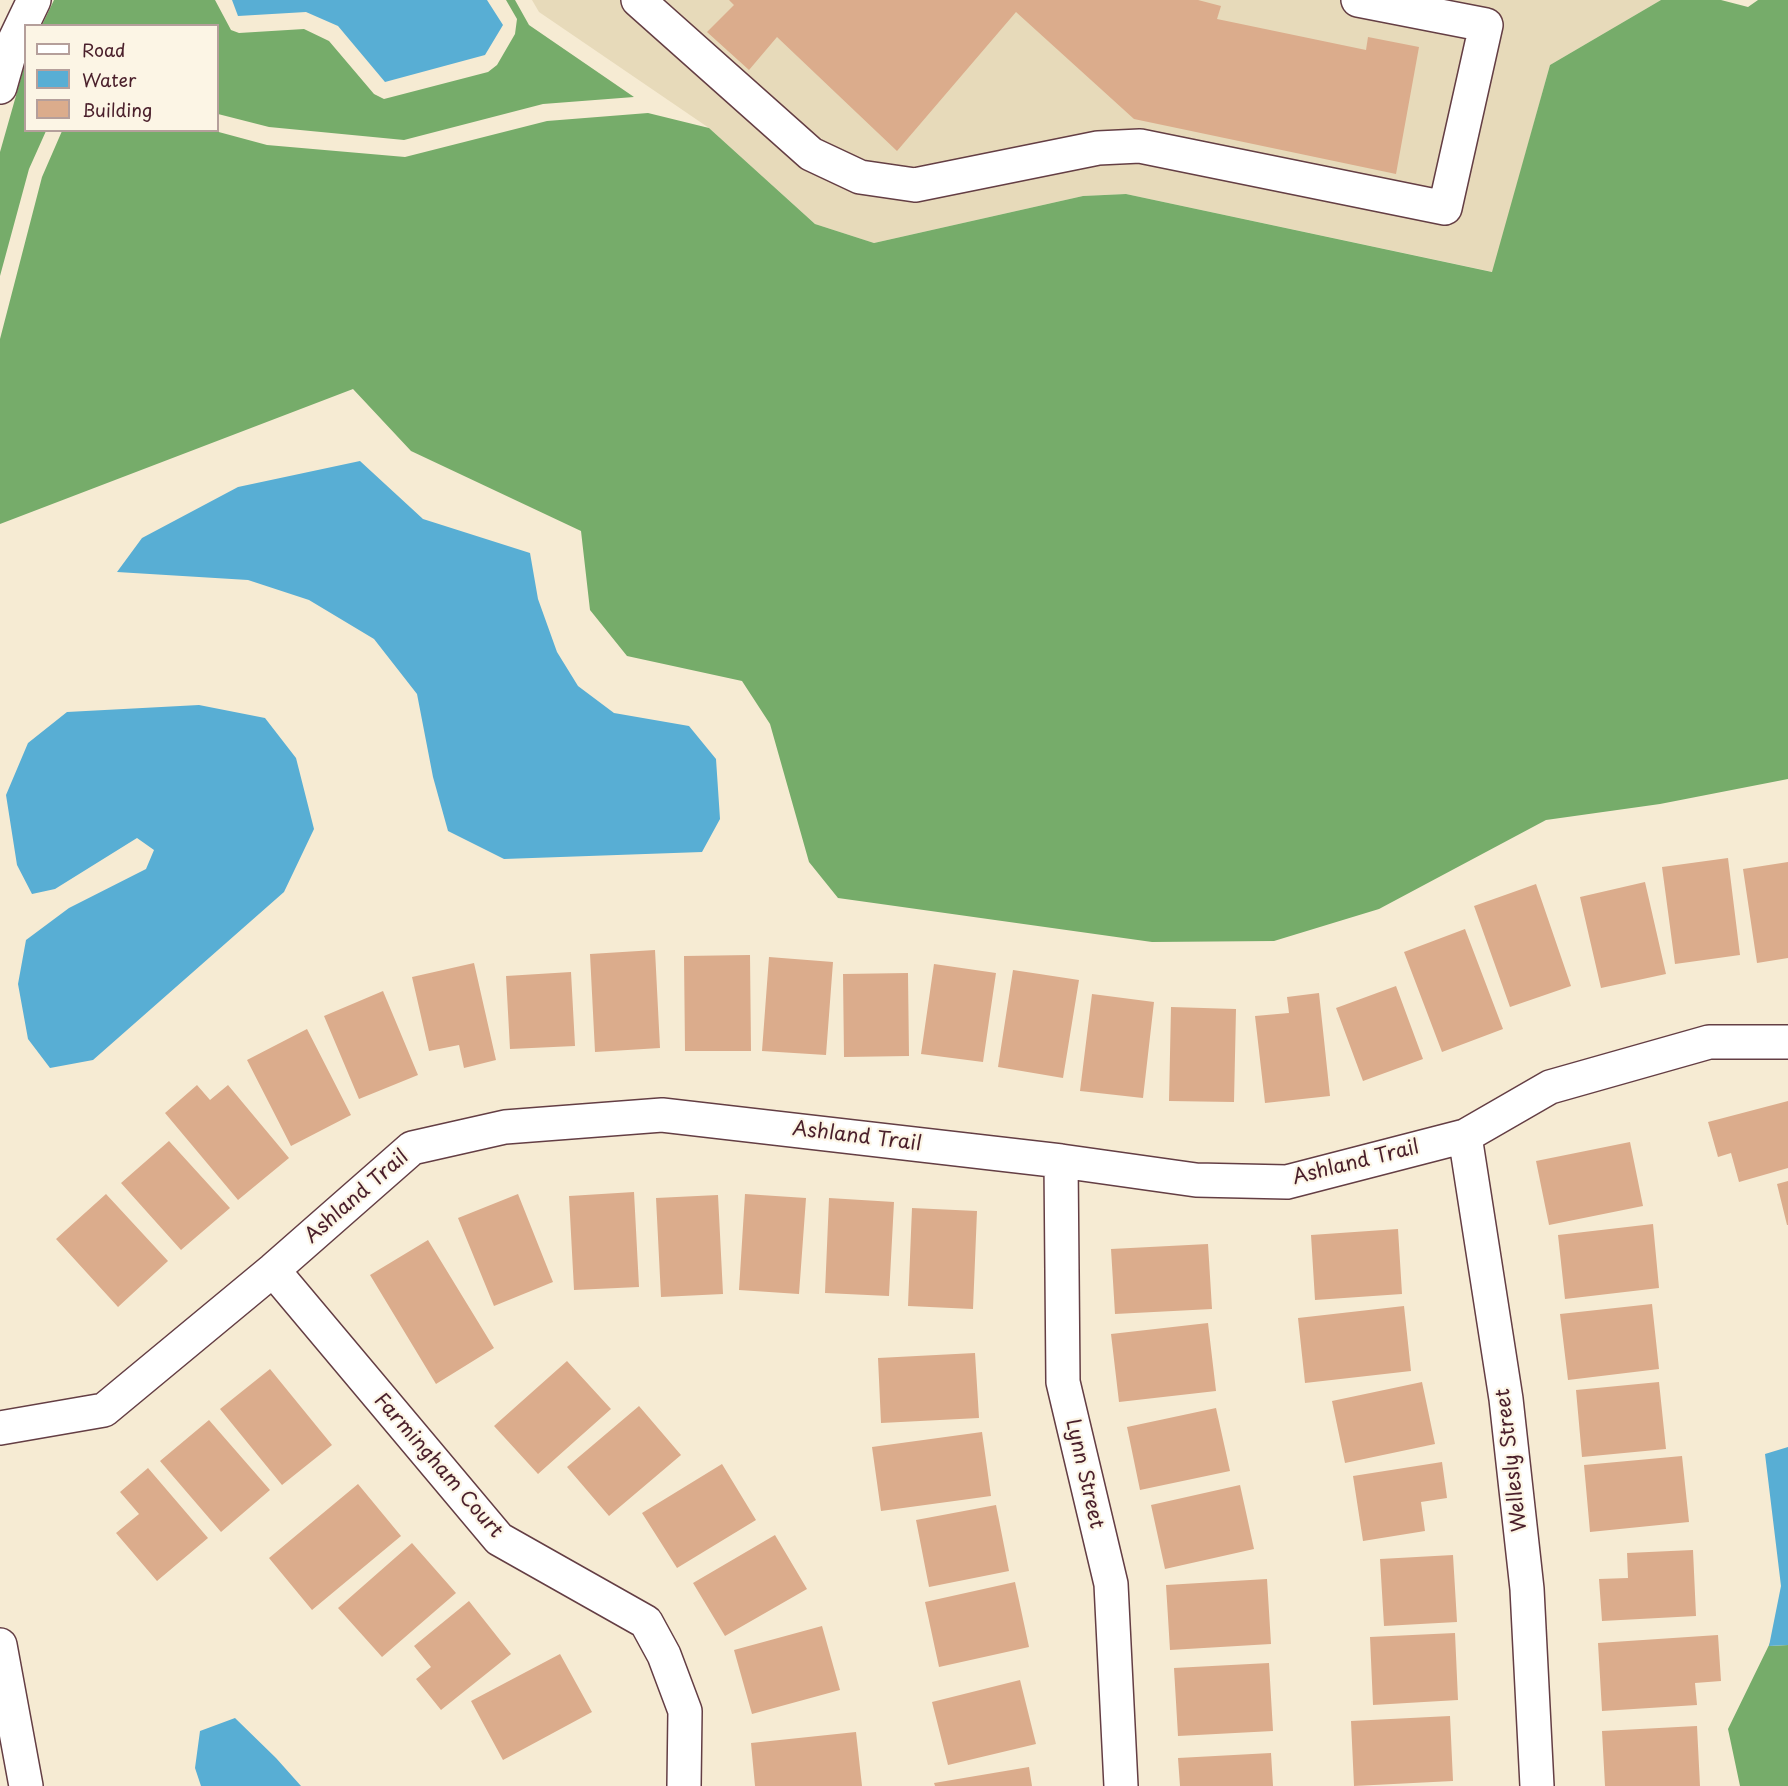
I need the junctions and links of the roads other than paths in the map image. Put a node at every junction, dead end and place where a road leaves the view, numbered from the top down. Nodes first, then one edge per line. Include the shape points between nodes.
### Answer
1 (34, 0) edge
2 (638, 0) edge
3 (1358, 0) edge
4 (0, 87) edge
5 (1788, 1042) edge
6 (1465, 1136) junction
7 (1061, 1161) junction
8 (273, 1270) junction
9 (0, 1428) edge
10 (0, 1645) edge
11 (26, 1786) edge
12 (684, 1786) edge
13 (1121, 1786) edge
14 (1537, 1786) edge

1 - 4 street via 11,48
2 - 3 street via 812,154 860,177 915,184 1098,148 1140,146 1445,208 1486,25
5 - 6 street, Ashland Trail via 1709,1042 1550,1087
6 - 7 street, Ashland Trail via 1287,1182 1196,1180
6 - 14 street, Wellesly Street via 1509,1422 1527,1589
7 - 8 street, Ashland Trail via 662,1115 505,1127 412,1148
7 - 13 street, Lynn Street via 1063,1382 1111,1584
8 - 9 street, Ashland Trail via 104,1410
8 - 12 street, Farmingham Court via 499,1539 646,1622 664,1655 685,1711
10 - 11 street

